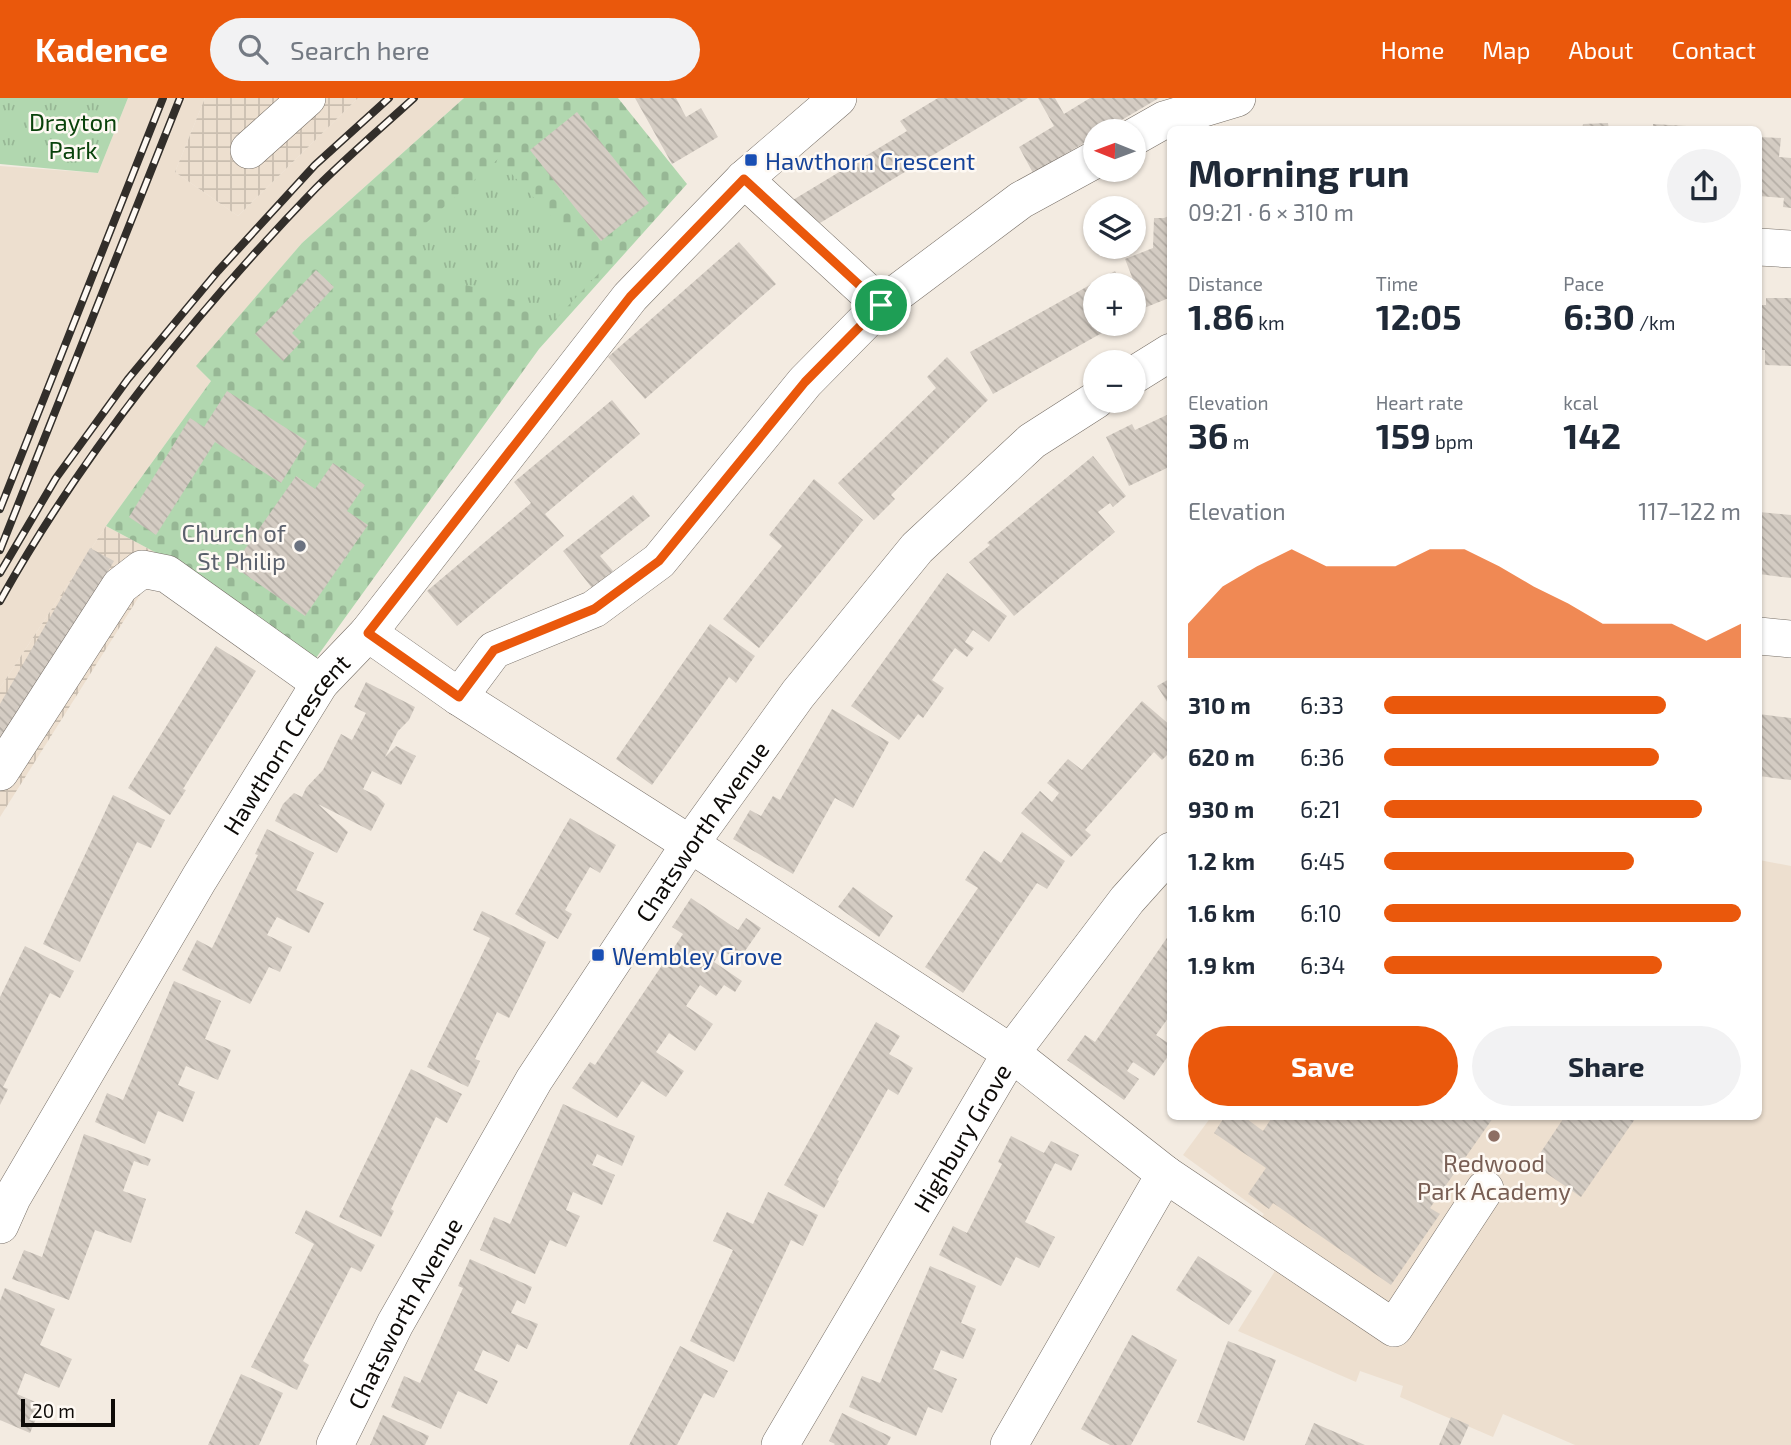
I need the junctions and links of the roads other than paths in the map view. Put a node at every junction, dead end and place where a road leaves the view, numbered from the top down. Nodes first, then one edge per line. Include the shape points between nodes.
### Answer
1 (307, 98) edge
2 (838, 98) edge
3 (1237, 98) edge
4 (1146, 130) edge
5 (249, 150) dead end
6 (1083, 166) edge
7 (744, 179) junction
8 (1762, 247) edge
9 (1791, 249) edge
10 (881, 305) junction
11 (1167, 355) edge
12 (1146, 368) edge
13 (1083, 408) edge
14 (368, 633) junction
15 (1762, 636) edge
16 (1791, 639) edge
17 (320, 683) junction
18 (459, 697) junction
19 (0, 772) edge
20 (690, 844) junction
21 (1167, 855) edge
22 (1011, 1053) junction
23 (1165, 1174) junction
24 (1485, 1189) dead end
25 (0, 1225) edge
26 (335, 1445) edge
27 (780, 1445) edge
28 (1009, 1445) edge

1 - 5 street
2 - 7 street, Hawthorn Crescent
3 - 4 street via 1164,120
6 - 10 street via 1021,200
7 - 10 street
7 - 14 street, Hawthorn Crescent via 630,297
8 - 9 street
10 - 18 street via 805,382 659,561 594,609 494,650
11 - 12 street
13 - 20 street, Chatsworth Avenue via 1032,440 917,548 798,694
14 - 17 street, Hawthorn Crescent
14 - 18 street
15 - 16 street
17 - 19 street via 167,574 142,569 120,586
17 - 25 street, Hawthorn Crescent via 199,879
18 - 20 street
20 - 22 street
20 - 26 street, Chatsworth Avenue via 534,1080 395,1324
21 - 22 street, Highbury Grove via 1127,900
22 - 23 street
22 - 27 street, Highbury Grove
23 - 24 street via 1394,1328
23 - 28 street

